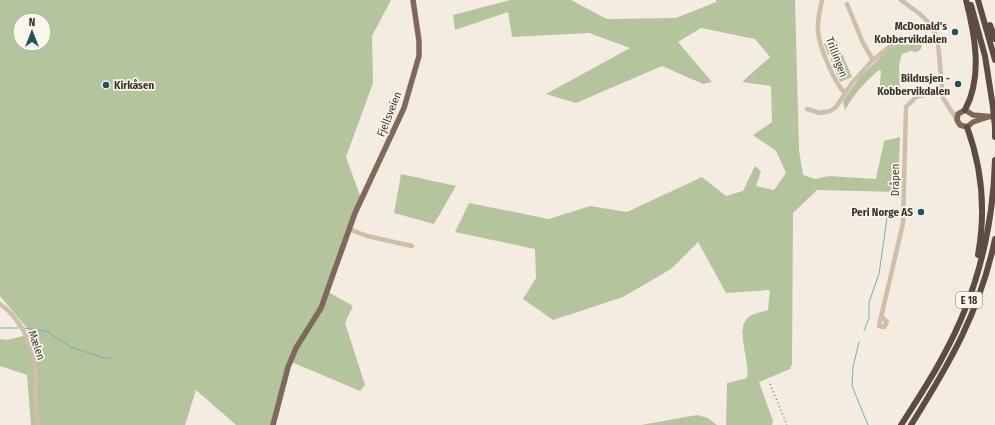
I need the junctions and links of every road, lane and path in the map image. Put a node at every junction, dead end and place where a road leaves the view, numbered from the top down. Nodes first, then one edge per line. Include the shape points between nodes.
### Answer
1 (413, 0) edge
2 (822, 0) edge
3 (901, 0) edge
4 (967, 0) edge
5 (978, 0) edge
6 (982, 0) edge
7 (847, 4) dead end
8 (995, 39) edge
9 (909, 40) dead end
10 (874, 60) junction
11 (995, 60) edge
12 (942, 90) junction
13 (846, 93) junction
14 (949, 108) junction
15 (807, 109) dead end
16 (962, 111) junction
17 (973, 115) junction
18 (988, 117) junction
19 (995, 117) edge
20 (957, 120) junction
21 (973, 122) junction
22 (966, 127) junction
23 (994, 127) edge
24 (995, 137) edge
25 (995, 160) edge
26 (348, 229) junction
27 (995, 239) edge
28 (412, 246) dead end
29 (995, 250) edge
30 (990, 259) junction
31 (0, 304) edge
32 (967, 304) junction
33 (881, 316) dead end
34 (38, 425) edge
35 (274, 425) edge
36 (901, 425) edge
37 (911, 425) edge

1 - 26 main road, Fjellsveien via 419,47 417,67 398,124
2 - 13 street, Trillingen via 818,23 819,37 836,81
3 - 12 street via 933,27 938,43
4 - 16 highway via 976,71 971,99
4 - 23 highway, bridge via 982,42
5 - 11 highway
6 - 8 highway
7 - 10 street via 863,43
9 - 10 street via 890,46
10 - 13 street
12 - 14 street
12 - 33 street, Dråpen via 916,97 906,107 903,223
13 - 15 street via 836,107 828,112 820,113
14 - 16 street
14 - 20 street
16 - 17 main road
16 - 20 main road
17 - 18 main road
17 - 21 main road
18 - 19 main road
18 - 21 main road
20 - 22 main road via 960,125
21 - 22 main road
22 - 32 highway via 976,157 982,205 980,247
23 - 24 highway
25 - 32 highway, E 18 via 987,235
26 - 28 street via 373,238
26 - 35 main road, Fjellsveien via 321,308 296,348 288,367
27 - 30 highway, E 18
29 - 30 highway
30 - 37 highway, E 18 via 962,338 951,361
31 - 34 street, Mælen via 10,311 18,322 33,356 34,400
32 - 36 highway, E 18 via 943,358

